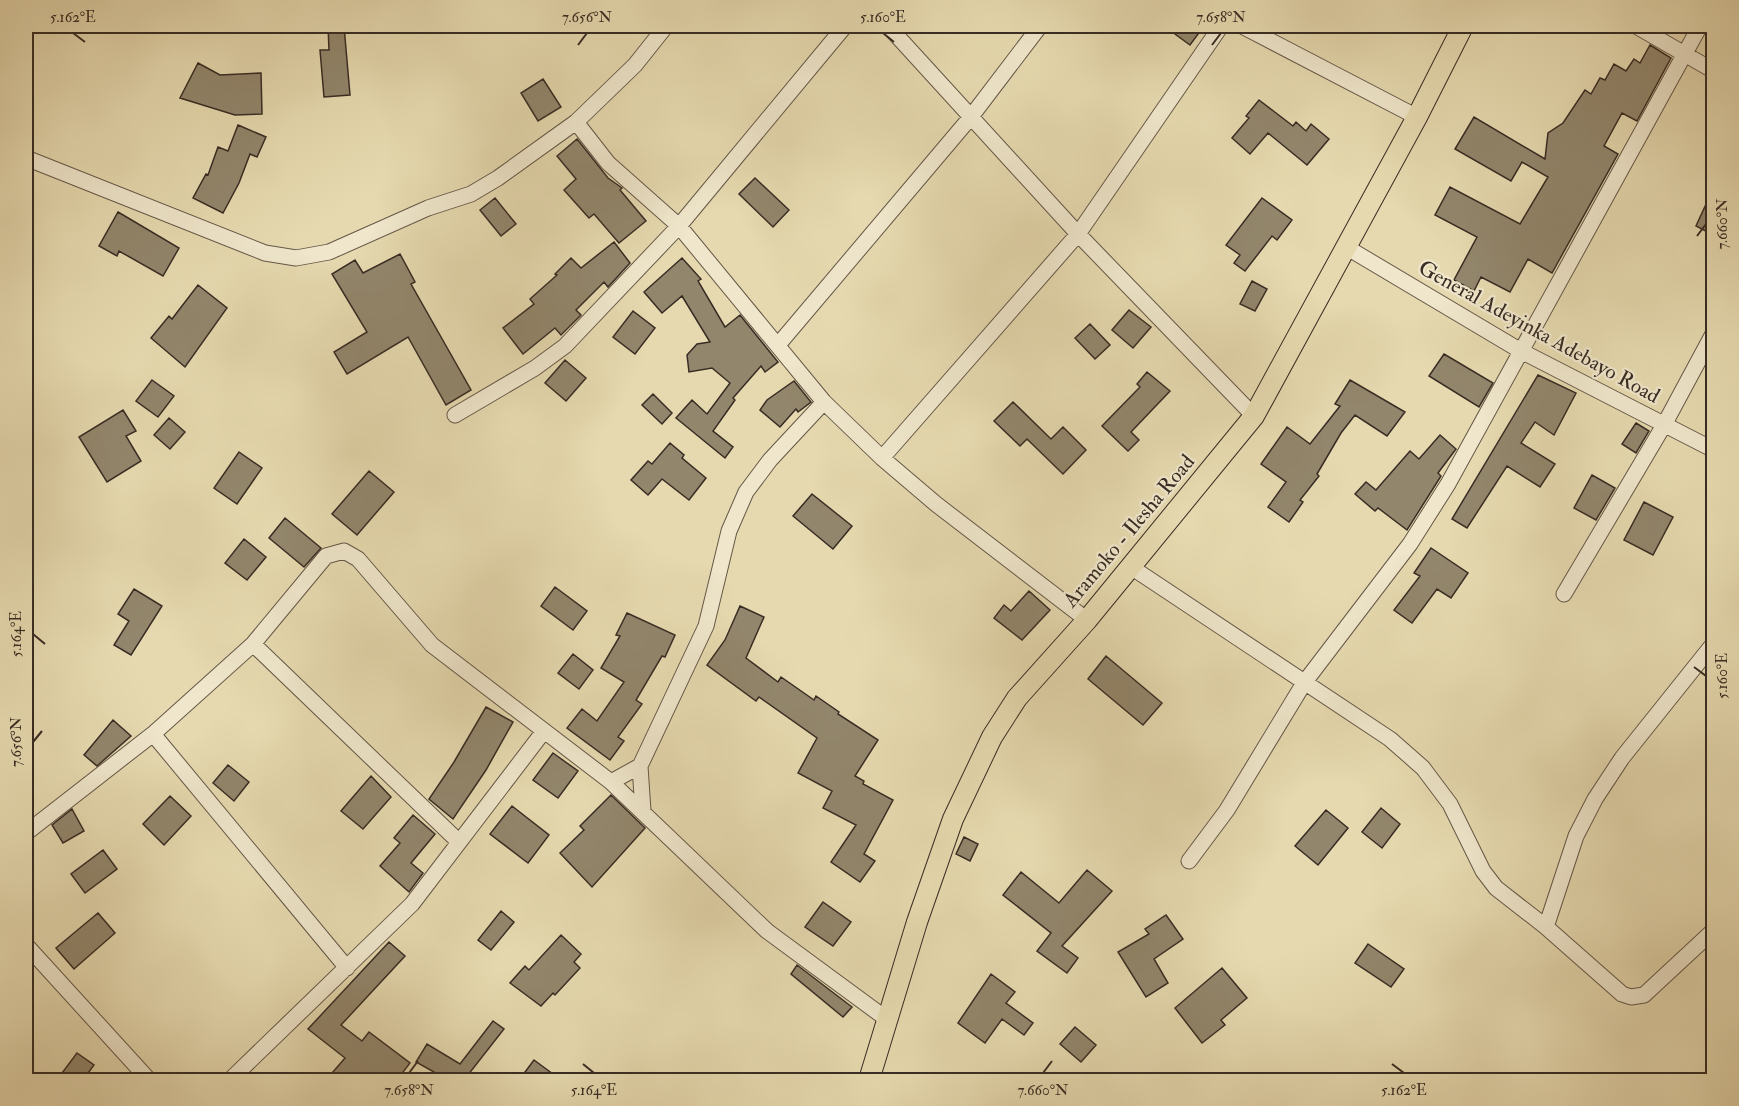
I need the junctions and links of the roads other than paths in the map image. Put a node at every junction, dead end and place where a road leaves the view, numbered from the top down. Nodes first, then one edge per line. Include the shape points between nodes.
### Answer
1 (666, 26) edge
2 (845, 26) edge
3 (888, 26) edge
4 (1040, 26) edge
5 (1221, 26) edge
6 (1242, 26) edge
7 (1463, 26) edge
8 (1636, 26) edge
9 (1700, 26) edge
10 (1685, 54) junction
11 (1713, 71) edge
12 (1418, 117) junction
13 (970, 118) junction
14 (576, 122) junction
15 (26, 158) edge
16 (679, 226) junction
17 (1078, 234) junction
18 (1346, 247) junction
19 (1713, 332) edge
20 (778, 345) junction
21 (1521, 351) junction
22 (824, 402) junction
23 (455, 415) dead end
24 (1254, 416) junction
25 (1664, 425) junction
26 (1713, 450) edge
27 (882, 458) junction
28 (1131, 567) junction
29 (1564, 594) dead end
30 (1087, 620) junction
31 (1713, 643) edge
32 (253, 644) junction
33 (1305, 683) junction
34 (544, 731) junction
35 (153, 734) junction
36 (640, 766) junction
37 (611, 782) junction
38 (643, 811) junction
39 (26, 833) edge
40 (458, 841) junction
41 (1189, 861) dead end
42 (1546, 927) junction
43 (1713, 930) edge
44 (26, 945) edge
45 (347, 968) junction
46 (888, 1020) junction
47 (149, 1080) edge
48 (230, 1080) edge
49 (869, 1080) edge

1 - 14 street via 635,65
2 - 16 street
3 - 13 street
4 - 13 street
5 - 17 street
6 - 12 street
7 - 12 main road, Aramoko - Ilesha Road
8 - 10 street
9 - 10 street
10 - 11 street
10 - 21 street
12 - 18 main road, Aramoko - Ilesha Road
13 - 17 street
13 - 20 street
14 - 15 street via 471,194 428,208 329,252 296,258 265,253
14 - 16 street via 608,163
16 - 20 street
16 - 23 street via 565,346
17 - 24 street
17 - 27 street
18 - 21 street, General Adeyinka Adebayo Road
18 - 24 main road, Aramoko - Ilesha Road
19 - 25 street
20 - 22 street
21 - 25 street, General Adeyinka Adebayo Road
21 - 33 street via 1417,534
22 - 27 street
22 - 36 street via 746,492 729,531 706,626
24 - 28 main road, Aramoko - Ilesha Road
25 - 26 street, General Adeyinka Adebayo Road
25 - 29 street
27 - 30 street
28 - 30 main road, Aramoko - Ilesha Road
28 - 33 street
30 - 46 main road, Aramoko - Ilesha Road via 1017,698 988,744 950,830
31 - 42 street via 1594,799 1572,846
32 - 34 street via 326,556 344,551 358,559 432,645
32 - 35 street
32 - 40 street
33 - 41 street via 1227,810
33 - 42 street via 1390,739 1423,768 1450,804 1483,871 1496,888
34 - 37 street
34 - 40 street
35 - 39 street
35 - 45 street
36 - 37 street
36 - 38 street
37 - 38 street
38 - 46 street via 767,930
40 - 45 street via 412,904
42 - 43 street via 1631,998 1644,994
44 - 47 street
45 - 48 street
46 - 49 main road, Aramoko - Ilesha Road

